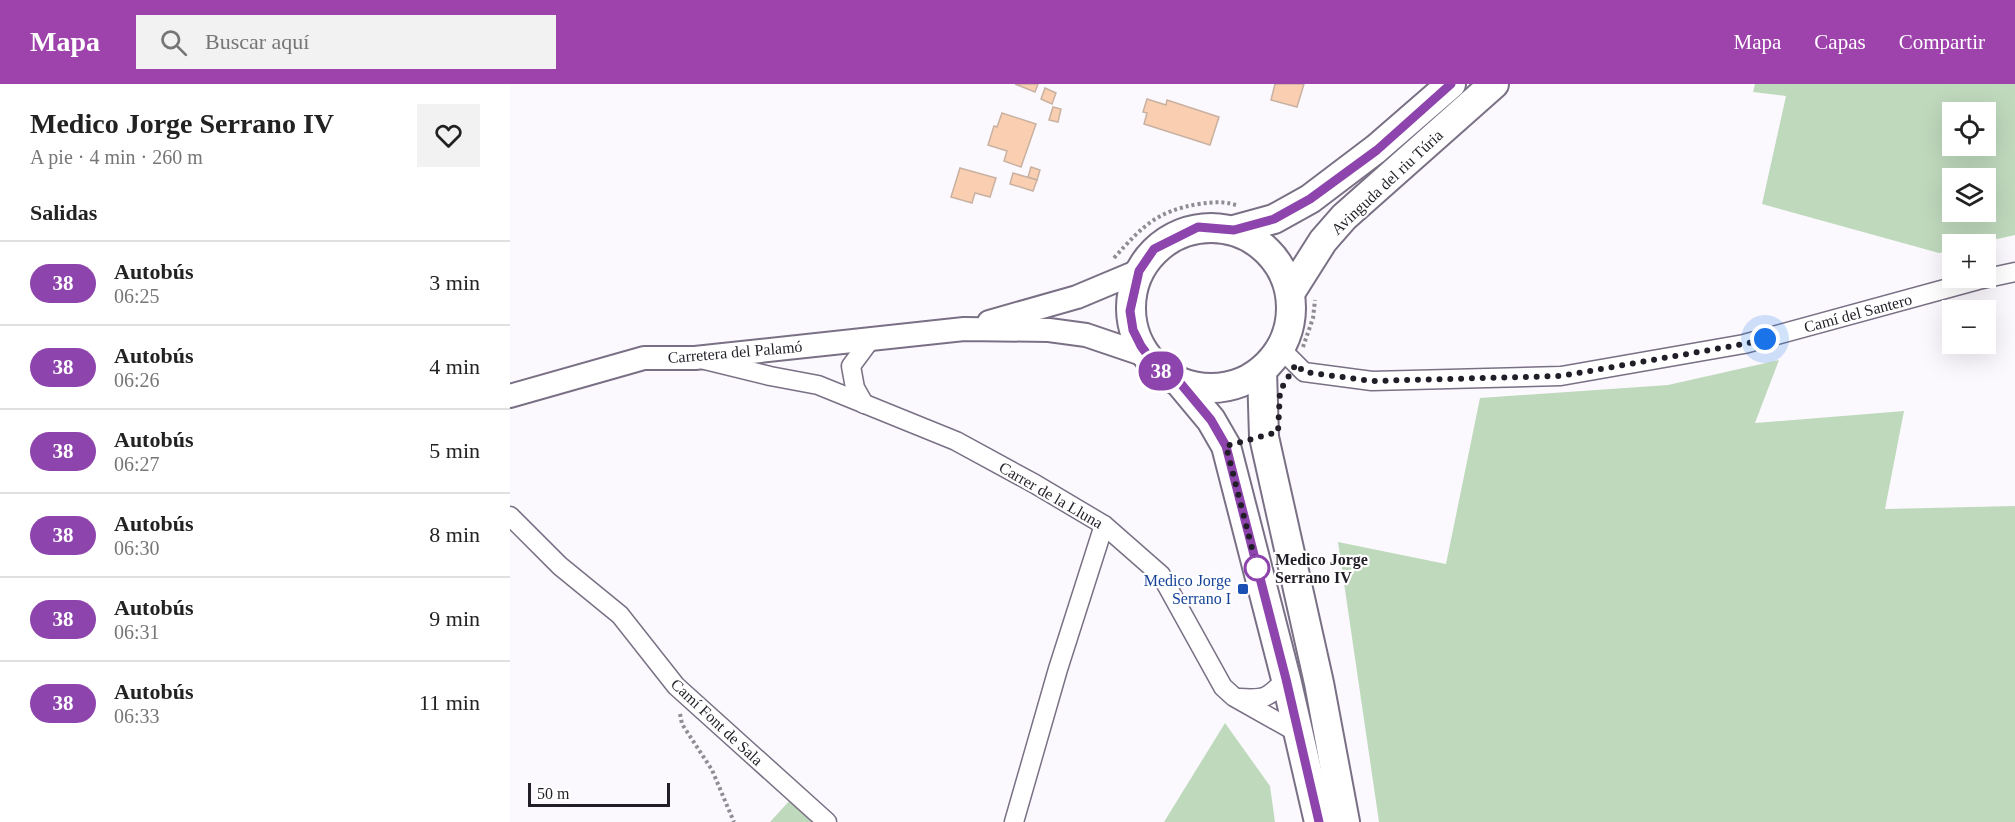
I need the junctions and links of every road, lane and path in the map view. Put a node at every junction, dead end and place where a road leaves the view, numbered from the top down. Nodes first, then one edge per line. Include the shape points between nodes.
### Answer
1 (1450, 84) edge
2 (1494, 84) edge
3 (1236, 218) junction
4 (1111, 262) dead end
5 (1139, 271) junction
6 (2015, 272) edge
7 (1304, 294) junction
8 (964, 329) junction
9 (871, 339) junction
10 (1288, 357) junction
11 (695, 358) junction
12 (1142, 364) junction
13 (1263, 371) junction
14 (1172, 389) junction
15 (510, 396) edge
16 (864, 404) junction
17 (510, 516) edge
18 (1104, 525) junction
19 (1286, 679) junction
20 (676, 687) junction
21 (1234, 697) junction
22 (1298, 733) junction
23 (734, 822) edge
24 (828, 822) edge
25 (1014, 822) edge
26 (1319, 822) edge
27 (1345, 822) edge

1 - 3 main road, Avinguda del riu Túria via 1377,150 1310,199 1274,219
2 - 7 main road, Avinguda del riu Túria via 1344,217 1323,241
3 - 4 path via 1221,201 1178,208 1159,215
3 - 5 main road via 1177,236 1154,249
3 - 7 main road
5 - 8 street, Carretera del Palamó via 1077,297
5 - 12 main road via 1130,311
6 - 10 street, Camí del Santero via 1744,344 1561,376 1372,381 1304,372
7 - 10 main road via 1293,319
7 - 10 path via 1313,318
8 - 9 street, Carretera del Palamó
8 - 12 street, Carretera del Palamó via 1049,330 1086,336
9 - 11 street, Carretera del Palamó
9 - 16 street via 851,366 855,388
10 - 13 main road
11 - 15 street, Carretera del Palamó via 644,358
11 - 16 street, Carrer de la Lluna via 818,386
12 - 14 path
12 - 14 main road via 1157,368
13 - 14 main road via 1224,386
13 - 27 main road via 1264,437 1319,683
14 - 19 main road via 1211,420 1226,446
16 - 18 street, Carrer de la Lluna via 956,441
17 - 20 street, Camí Font de Sala via 560,566 620,615
18 - 21 street, Carrer de la Lluna via 1161,575 1223,687
18 - 25 street
19 - 21 street via 1271,694 1258,699
19 - 22 main road
20 - 23 path via 682,724 712,770
20 - 24 street, Camí Font de Sala
21 - 22 street
22 - 26 main road

